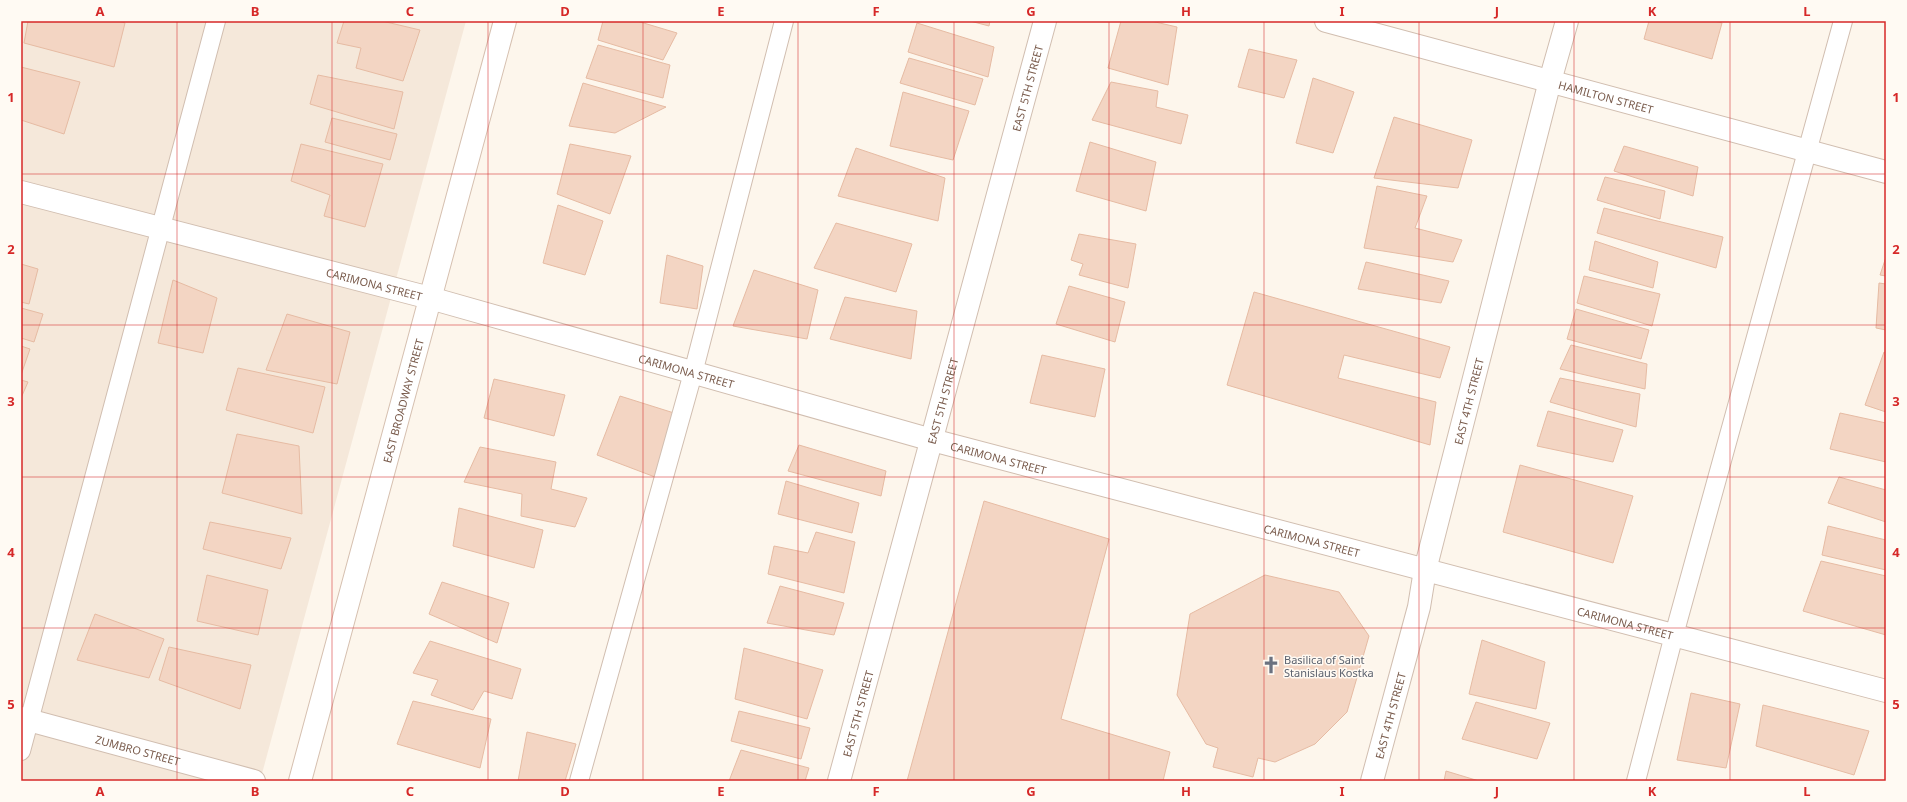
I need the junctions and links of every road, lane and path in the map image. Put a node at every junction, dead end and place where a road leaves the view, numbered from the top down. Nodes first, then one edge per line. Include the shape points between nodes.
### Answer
1 (216, 21) edge
2 (505, 21) edge
3 (784, 21) edge
4 (1045, 21) edge
5 (1326, 21) edge
6 (1567, 21) edge
7 (1843, 21) edge
8 (1550, 81) junction
9 (1808, 151) junction
10 (1886, 172) edge
11 (21, 192) edge
12 (160, 228) junction
13 (430, 298) junction
14 (693, 373) junction
15 (932, 440) junction
16 (1425, 570) junction
17 (1674, 636) junction
18 (1886, 691) edge
19 (25, 719) edge
20 (21, 751) edge
21 (254, 781) edge
22 (300, 781) edge
23 (579, 781) edge
24 (839, 781) edge
25 (1372, 781) edge
26 (1636, 781) edge

1 - 12 lane
2 - 13 street, EAST BROADWAY STREET
3 - 14 lane
4 - 15 street, EAST 5TH STREET
5 - 8 street, HAMILTON STREET
6 - 8 street, EAST 4TH STREET
7 - 9 lane
8 - 9 street, HAMILTON STREET
8 - 16 street, EAST 4TH STREET
9 - 10 street, HAMILTON STREET
9 - 17 lane
11 - 12 street, CARIMONA STREET
12 - 13 street, CARIMONA STREET
12 - 19 lane
13 - 14 street, CARIMONA STREET
13 - 22 street, EAST BROADWAY STREET
14 - 15 street, CARIMONA STREET
14 - 23 lane
15 - 16 street, CARIMONA STREET
15 - 24 street, EAST 5TH STREET
16 - 17 street, CARIMONA STREET
16 - 25 street, EAST 4TH STREET via 1420,607
17 - 18 street, CARIMONA STREET
17 - 26 lane
19 - 20 lane
19 - 21 street, ZUMBRO STREET

